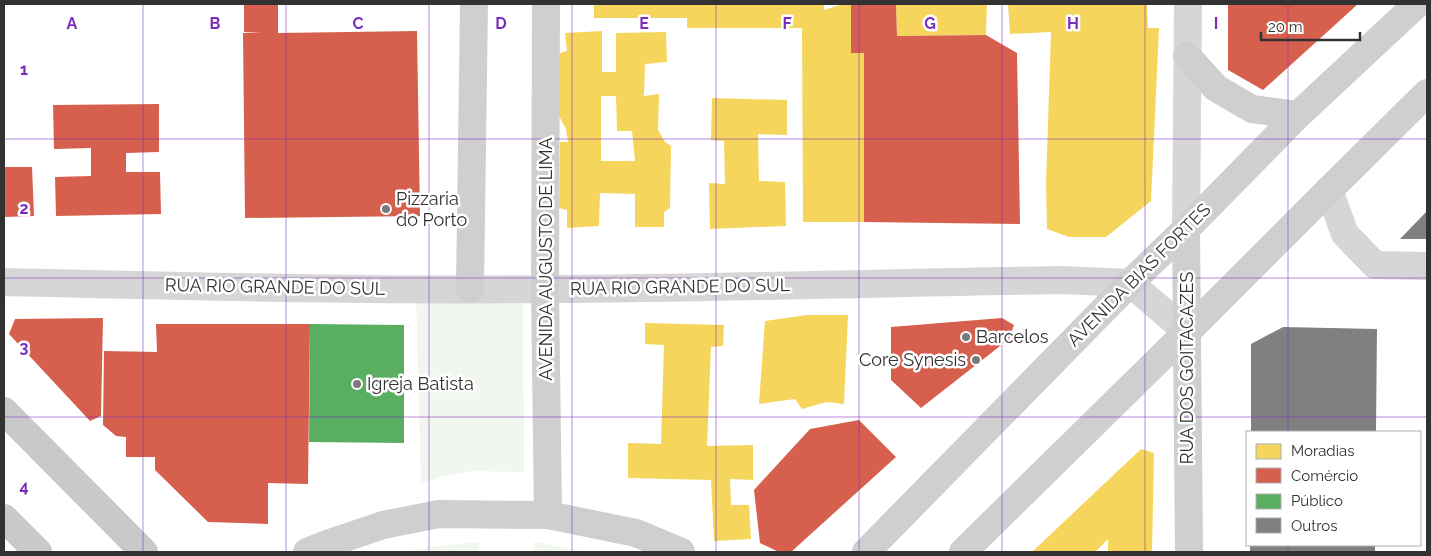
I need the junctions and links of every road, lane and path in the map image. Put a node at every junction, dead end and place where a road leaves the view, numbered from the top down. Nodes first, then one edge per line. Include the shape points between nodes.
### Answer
1 (474, 4) edge
2 (546, 4) edge
3 (1188, 4) edge
4 (1417, 4) edge
5 (1188, 56) junction
6 (1427, 93) edge
7 (1298, 115) junction
8 (1329, 190) junction
9 (1186, 229) junction
10 (1427, 266) edge
11 (4, 282) edge
12 (1130, 283) junction
13 (470, 289) junction
14 (545, 289) junction
15 (1187, 332) junction
16 (4, 411) edge
17 (548, 515) junction
18 (4, 518) edge
19 (38, 552) edge
20 (144, 552) edge
21 (307, 552) edge
22 (681, 552) edge
23 (866, 552) edge
24 (963, 552) edge
25 (1189, 552) edge

1 - 13 main road
2 - 14 main road, AVENIDA AUGUSTO DE LIMA
3 - 5 street, RUA DOS GOITACAZES
4 - 7 main road, AVENIDA BIAS FORTES
5 - 7 main road via 1216,88 1252,109
5 - 9 street, RUA DOS GOITACAZES
6 - 8 main road
7 - 9 main road, AVENIDA BIAS FORTES
8 - 10 street via 1345,234 1375,265
8 - 15 main road
9 - 12 main road, AVENIDA BIAS FORTES
9 - 15 main road, RUA DOS GOITACAZES
11 - 13 street, RUA RIO GRANDE DO SUL
12 - 14 street, RUA RIO GRANDE DO SUL via 1061,280
12 - 15 street
12 - 23 main road, AVENIDA BIAS FORTES
13 - 14 street, RUA RIO GRANDE DO SUL
14 - 17 main road, AVENIDA AUGUSTO DE LIMA
15 - 24 main road
15 - 25 main road, RUA DOS GOITACAZES
16 - 20 main road
17 - 21 main road via 439,514 382,526
17 - 22 main road via 636,533
18 - 19 main road

